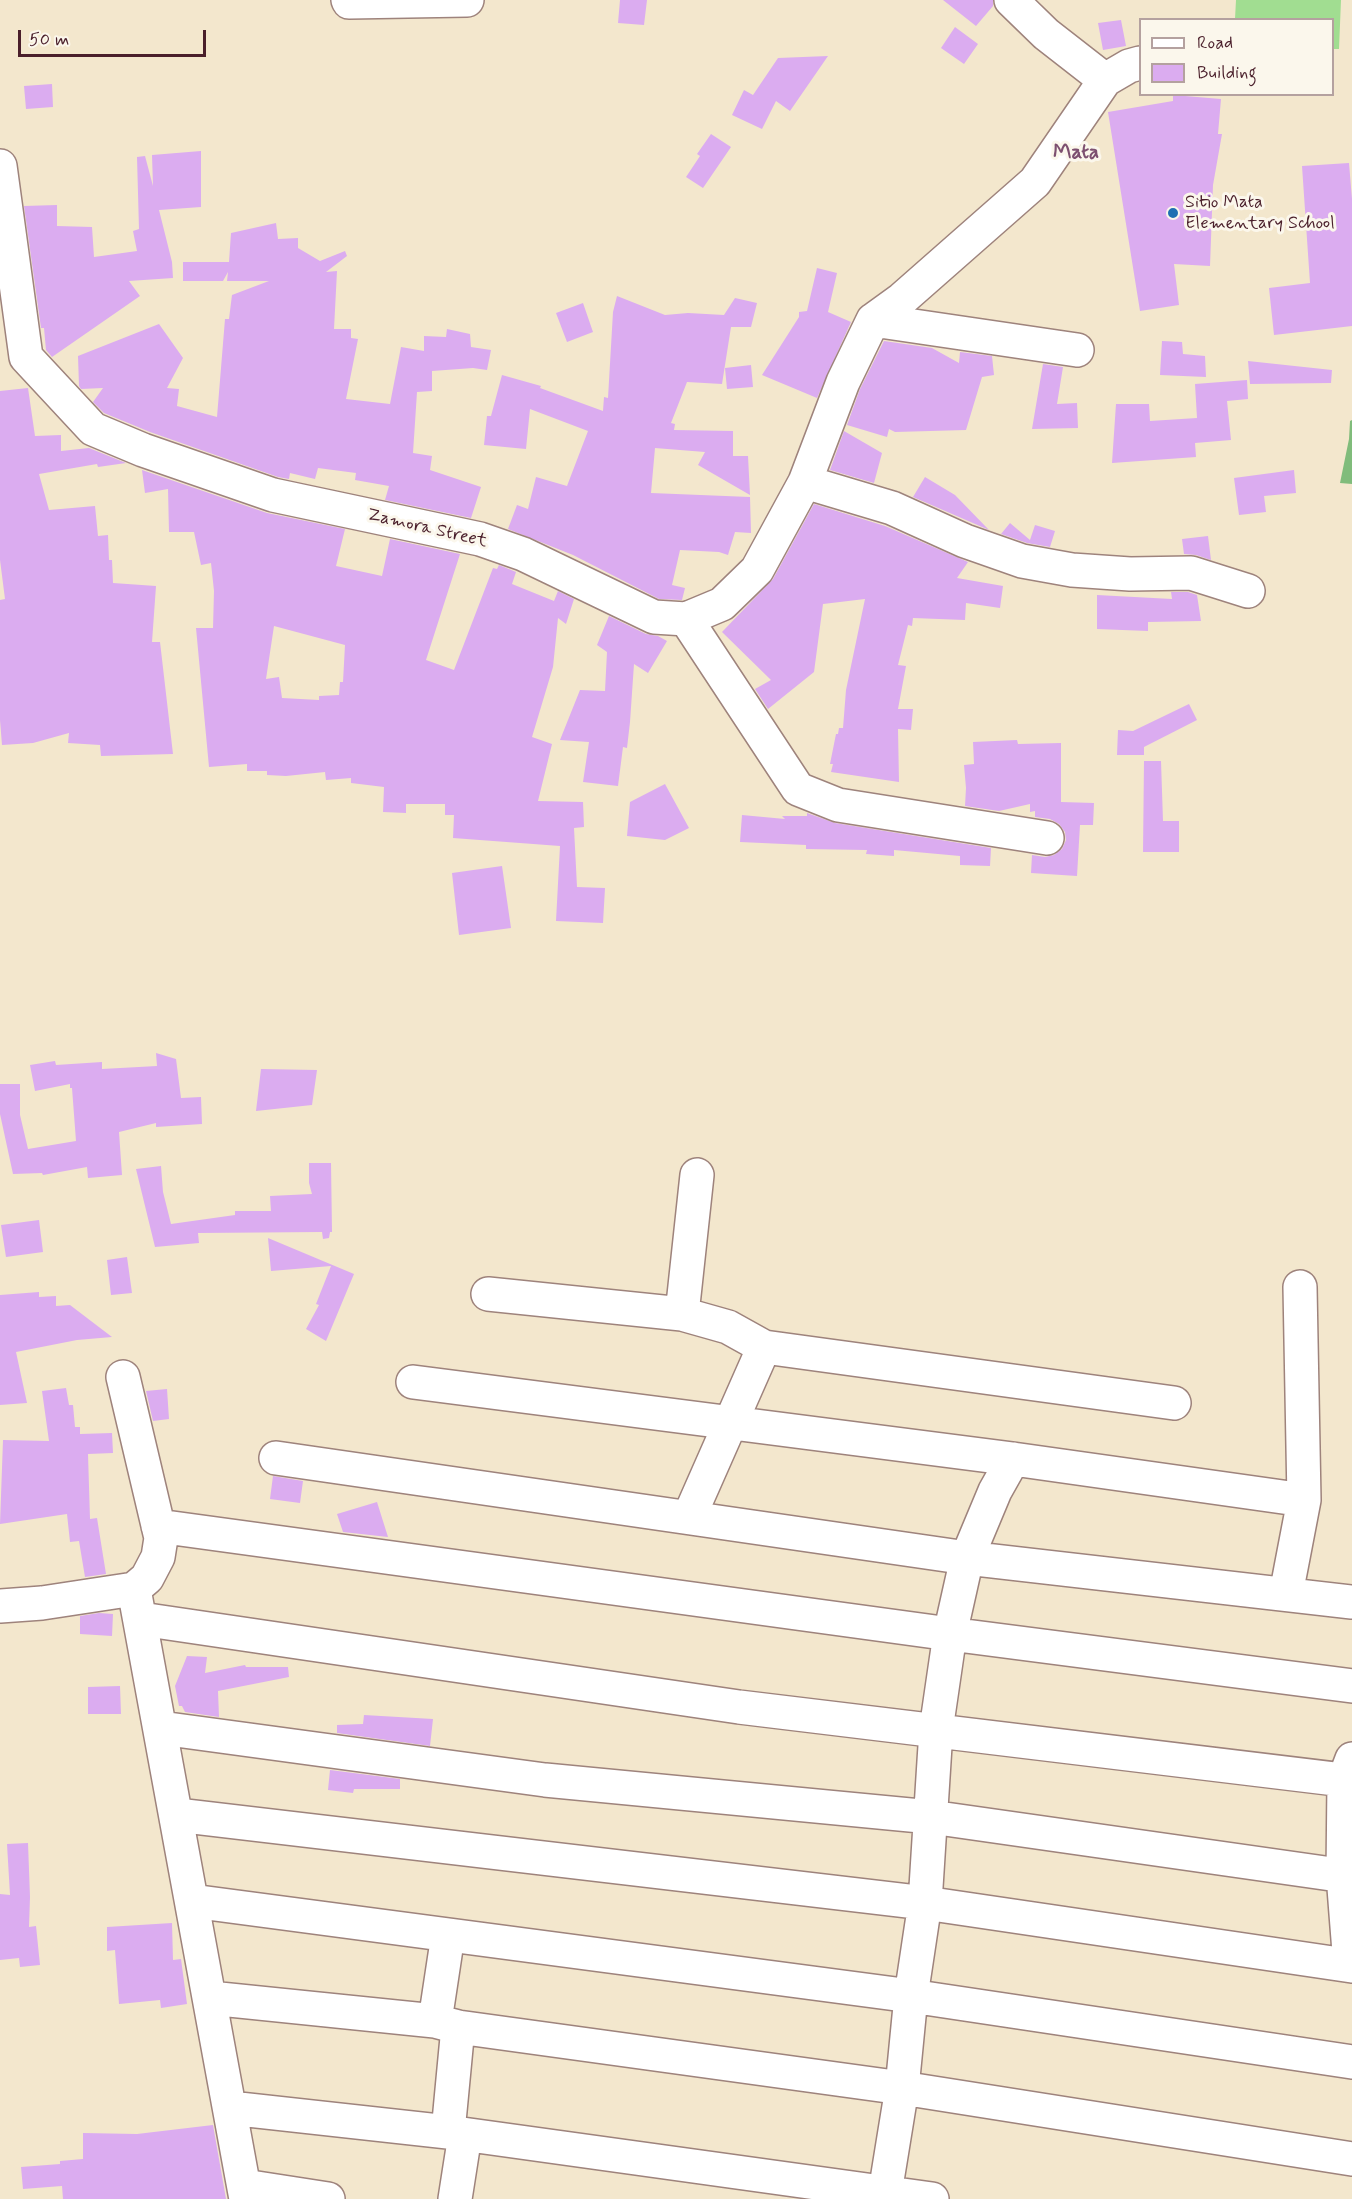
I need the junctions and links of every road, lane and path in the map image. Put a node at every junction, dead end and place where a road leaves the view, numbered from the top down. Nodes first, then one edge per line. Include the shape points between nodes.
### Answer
1 (467, 0) edge
2 (1011, 0) edge
3 (342, 1) edge
4 (1139, 63) edge
5 (1105, 80) junction
6 (0, 166) edge
7 (873, 320) junction
8 (1077, 350) dead end
9 (805, 483) junction
10 (1248, 591) dead end
11 (686, 619) junction
12 (1047, 838) dead end
13 (697, 1175) dead end
14 (1300, 1287) dead end
15 (488, 1294) dead end
16 (682, 1314) junction
17 (764, 1347) junction
18 (123, 1377) dead end
19 (413, 1382) dead end
20 (1174, 1403) dead end
21 (730, 1424) junction
22 (276, 1458) dead end
23 (1013, 1459) junction
24 (1304, 1500) junction
25 (689, 1518) junction
26 (158, 1526) junction
27 (967, 1558) junction
28 (1286, 1594) junction
29 (1352, 1602) edge
30 (138, 1604) junction
31 (0, 1606) edge
32 (950, 1634) junction
33 (1352, 1686) edge
34 (161, 1728) junction
35 (936, 1730) junction
36 (1349, 1773) edge
37 (177, 1815) junction
38 (931, 1817) junction
39 (1348, 1876) edge
40 (192, 1901) junction
41 (925, 1902) junction
42 (448, 1935) junction
43 (1351, 1966) edge
44 (911, 1996) junction
45 (210, 1998) junction
46 (447, 2024) junction
47 (1352, 2062) edge
48 (902, 2088) junction
49 (230, 2108) junction
50 (456, 2134) junction
51 (1352, 2159) edge
52 (245, 2193) edge
53 (885, 2196) edge
54 (328, 2199) edge
55 (455, 2199) edge
56 (932, 2199) edge

1 - 3 street
2 - 5 street via 1046,34
4 - 5 street
5 - 7 street via 1035,182
6 - 11 street, Zamora Street via 26,357 93,429 273,495 491,543 523,554 654,617
7 - 8 street
7 - 9 street, Zamora Street via 843,382
9 - 10 street via 891,508 1022,561 1071,570 1191,573
9 - 11 street, Zamora Street via 757,570 722,604
11 - 12 street via 798,789 838,804
13 - 16 street
14 - 24 street
15 - 16 street
16 - 17 street via 728,1327
17 - 20 street
17 - 21 street
18 - 26 street
19 - 21 street
21 - 23 street
21 - 25 street
22 - 25 street
23 - 24 street
23 - 27 street
24 - 28 street
25 - 27 street
26 - 30 street via 158,1557
26 - 32 street
27 - 28 street
27 - 32 street
28 - 29 street
30 - 31 street
30 - 34 street
30 - 35 street via 740,1707
32 - 33 street
32 - 35 street
34 - 37 street
34 - 38 street via 545,1780
35 - 36 street
35 - 38 street
36 - 39 street
37 - 40 street
37 - 41 street
38 - 39 street
38 - 41 street
39 - 43 street
40 - 42 street
40 - 45 street
41 - 43 street
41 - 44 street
42 - 44 street
42 - 46 street
44 - 47 street
44 - 48 street
45 - 46 street
45 - 49 street
46 - 48 street
46 - 50 street
48 - 51 street
48 - 53 street
49 - 50 street
49 - 52 street
50 - 53 street
50 - 55 street
52 - 54 street
53 - 56 street

